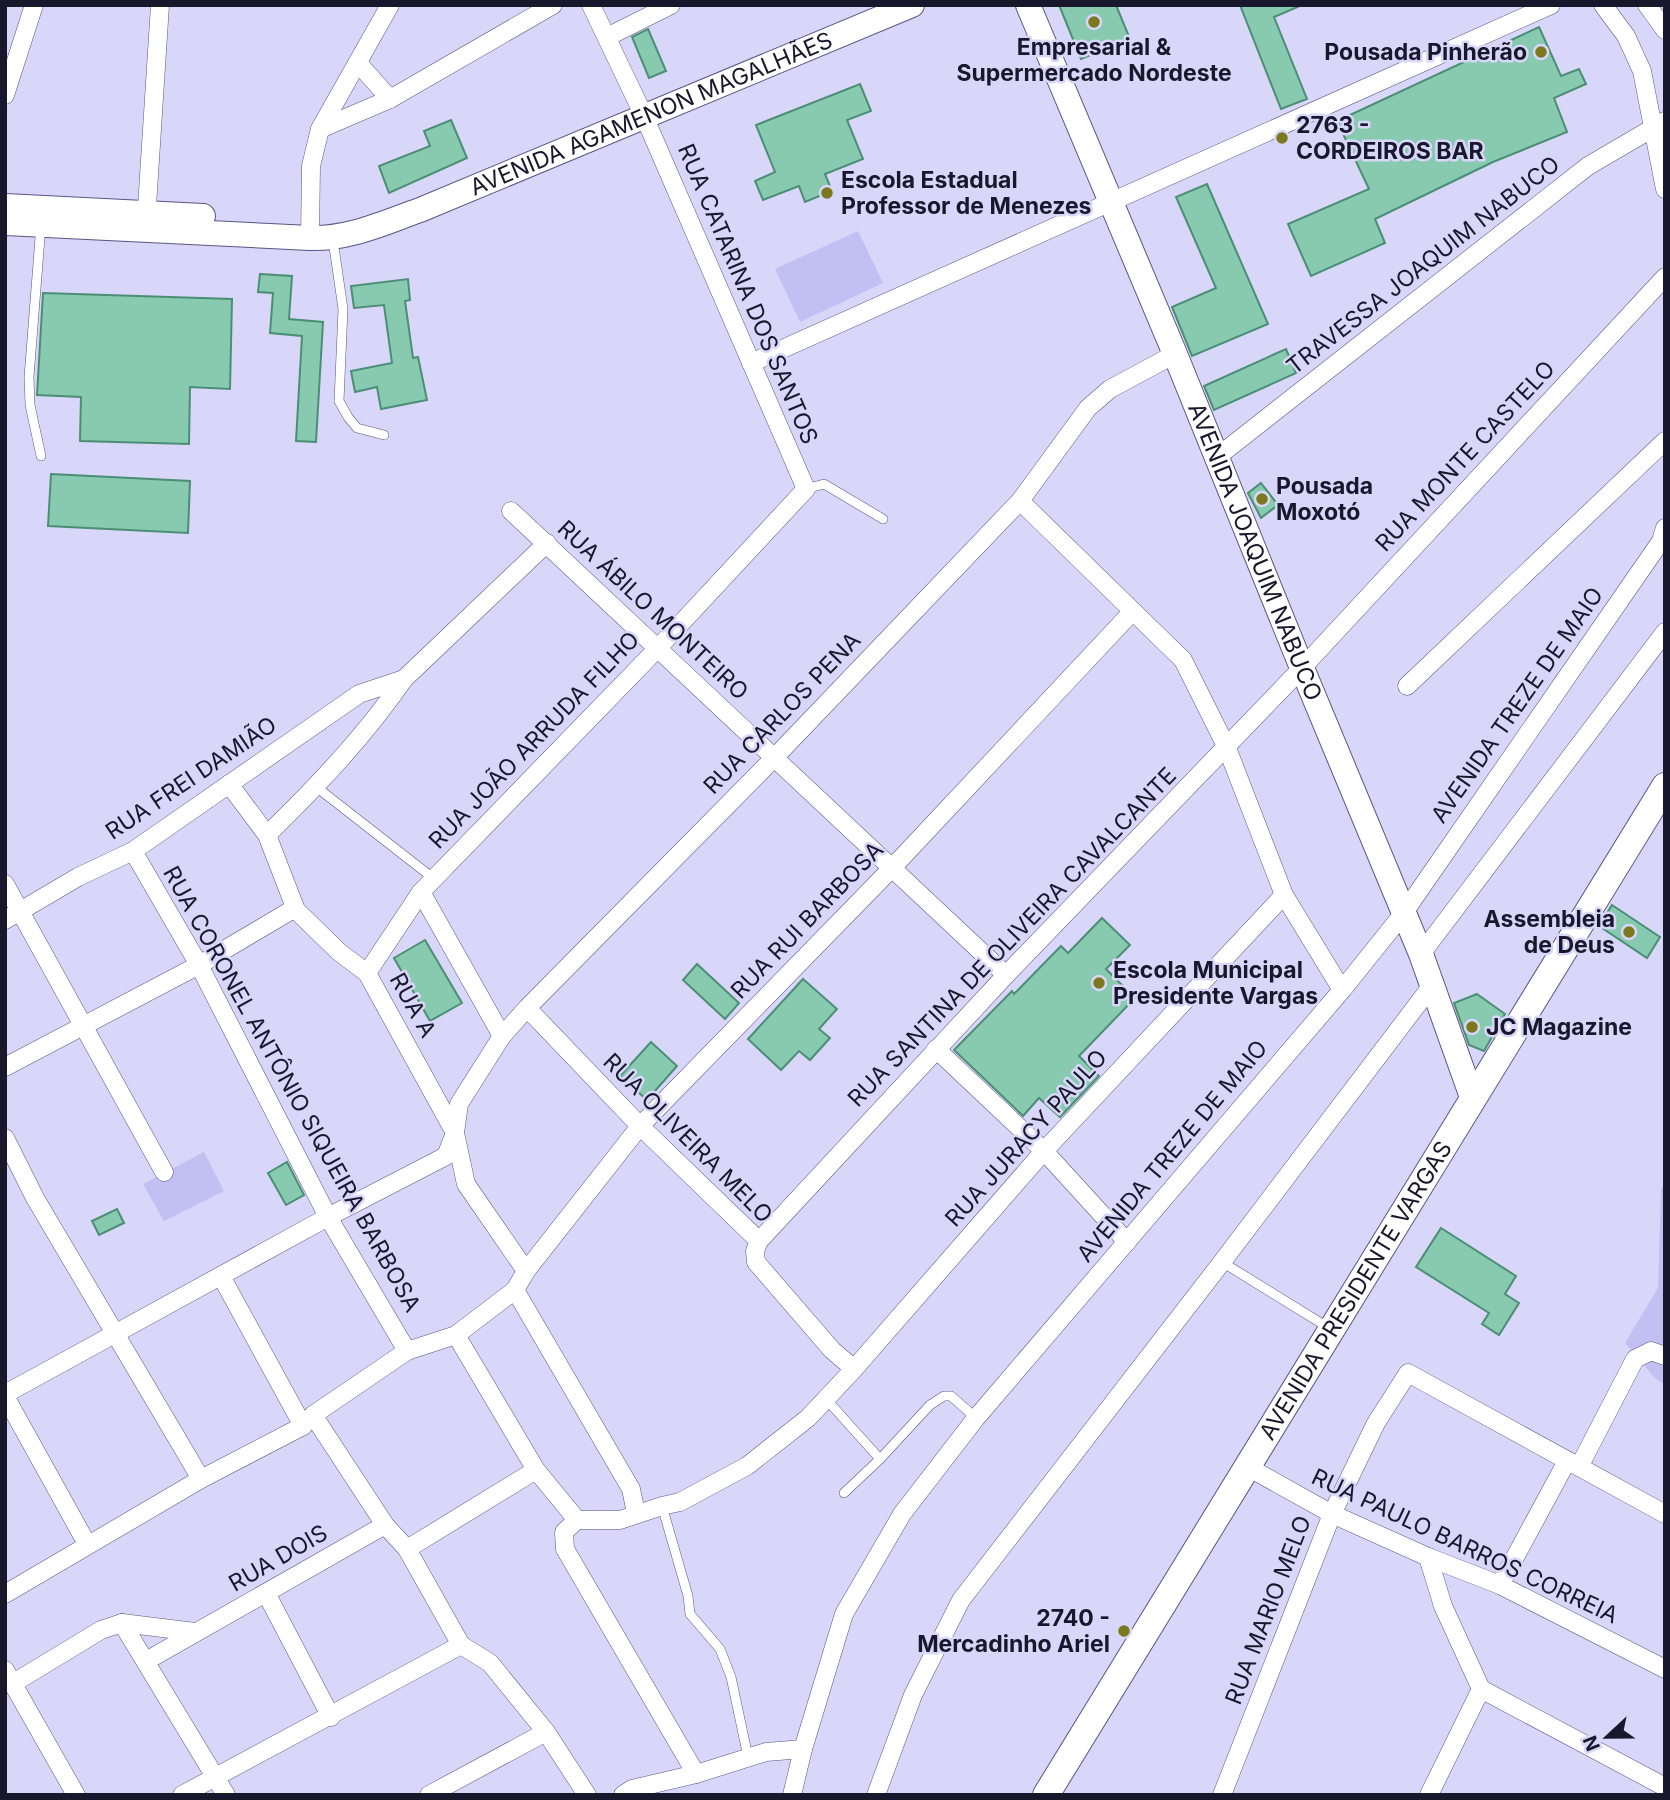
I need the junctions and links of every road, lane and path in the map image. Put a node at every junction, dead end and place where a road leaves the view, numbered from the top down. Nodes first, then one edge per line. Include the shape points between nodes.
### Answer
1 (34, 5) edge
2 (160, 5) edge
3 (553, 5) edge
4 (591, 5) edge
5 (671, 5) edge
6 (912, 5) edge
7 (1028, 5) edge
8 (1550, 5) edge
9 (1603, 5) edge
10 (1647, 5) edge
11 (391, 7) edge
12 (1665, 30) edge
13 (607, 37) junction
14 (358, 63) junction
15 (5, 95) edge
16 (390, 99) junction
17 (644, 116) junction
18 (1659, 123) edge
19 (320, 129) junction
20 (1665, 186) edge
21 (1111, 201) junction
22 (5, 206) edge
23 (42, 216) junction
24 (147, 220) junction
25 (5, 223) edge
26 (318, 233) junction
27 (1665, 277) edge
28 (1175, 354) junction
29 (751, 363) junction
30 (384, 435) dead end
31 (1665, 441) edge
32 (41, 456) dead end
33 (1217, 457) junction
34 (806, 489) junction
35 (1020, 501) junction
36 (511, 511) dead end
37 (883, 519) dead end
38 (1665, 528) edge
39 (547, 543) junction
40 (1132, 612) junction
41 (1665, 632) edge
42 (658, 648) junction
43 (1302, 668) junction
44 (404, 679) junction
45 (1407, 686) dead end
46 (1227, 748) junction
47 (775, 757) junction
48 (229, 784) junction
49 (315, 786) junction
50 (1665, 786) edge
51 (267, 835) junction
52 (133, 851) junction
53 (892, 869) junction
54 (5, 884) edge
55 (427, 885) junction
56 (1284, 895) junction
57 (295, 908) junction
58 (1403, 914) junction
59 (13, 915) edge
60 (1421, 954) junction
61 (199, 965) junction
62 (367, 973) junction
63 (1006, 975) junction
64 (1433, 984) junction
65 (1342, 990) junction
66 (527, 1008) junction
67 (84, 1026) junction
68 (502, 1037) junction
69 (936, 1049) junction
70 (5, 1067) edge
71 (1474, 1100) junction
72 (640, 1126) junction
73 (456, 1133) junction
74 (5, 1138) edge
75 (1044, 1151) junction
76 (164, 1172) dead end
77 (328, 1217) junction
78 (760, 1241) junction
79 (1127, 1242) junction
80 (1222, 1262) junction
81 (526, 1271) junction
82 (221, 1276) junction
83 (515, 1290) junction
84 (1331, 1329) junction
85 (115, 1334) junction
86 (456, 1335) junction
87 (407, 1351) junction
88 (1665, 1356) edge
89 (854, 1369) junction
90 (5, 1395) edge
91 (827, 1400) junction
92 (976, 1418) junction
93 (308, 1421) junction
94 (880, 1459) junction
95 (1573, 1464) junction
96 (1246, 1466) junction
97 (536, 1470) junction
98 (201, 1479) junction
99 (844, 1493) dead end
100 (662, 1506) junction
101 (636, 1513) junction
102 (1332, 1514) junction
103 (1665, 1514) edge
104 (384, 1525) junction
105 (570, 1526) junction
106 (87, 1544) junction
107 (407, 1549) junction
108 (1428, 1557) junction
109 (1500, 1585) junction
110 (267, 1593) junction
111 (5, 1594) edge
112 (122, 1623) junction
113 (195, 1632) junction
114 (460, 1645) junction
115 (146, 1661) junction
116 (1665, 1669) edge
117 (8, 1677) edge
118 (1481, 1689) junction
119 (331, 1717) junction
120 (546, 1732) junction
121 (803, 1749) junction
122 (748, 1757) junction
123 (696, 1774) junction
124 (216, 1777) junction
125 (1665, 1787) edge
126 (76, 1795) edge
127 (182, 1795) edge
128 (226, 1795) edge
129 (429, 1795) edge
130 (587, 1795) edge
131 (623, 1795) edge
132 (792, 1795) edge
133 (876, 1795) edge
134 (1046, 1795) edge
135 (1223, 1795) edge
136 (1429, 1795) edge

1 - 15 street
2 - 24 street
3 - 16 street
4 - 13 street, RUA CATARINA DOS SANTOS
5 - 13 street
6 - 17 main road, AVENIDA AGAMENON MAGALHÃES
7 - 21 main road, AVENIDA JOAQUIM NABUCO
8 - 21 street
9 - 18 street via 1626,37
10 - 12 street
11 - 14 street
13 - 17 street, RUA CATARINA DOS SANTOS
14 - 16 street
14 - 19 street
16 - 19 street
17 - 26 main road, AVENIDA AGAMENON MAGALHÃES via 357,234
17 - 29 street, RUA CATARINA DOS SANTOS
18 - 20 street
18 - 33 street, TRAVESSA JOAQUIM NABUCO via 1588,166
19 - 26 street via 312,166
21 - 28 main road, AVENIDA JOAQUIM NABUCO
21 - 29 street
22 - 23 main road, AVENIDA AGAMENON MAGALHÃES
23 - 24 main road, AVENIDA AGAMENON MAGALHÃES
23 - 25 main road, AVENIDA AGAMENON MAGALHÃES
23 - 32 lane via 29,377
24 - 26 main road, AVENIDA AGAMENON MAGALHÃES
26 - 30 lane via 343,309 339,401 357,428
27 - 43 street, RUA MONTE CASTELO
28 - 33 main road, AVENIDA JOAQUIM NABUCO
28 - 35 street, RUA CARLOS PENA via 1110,388 1088,408
29 - 34 street, RUA CATARINA DOS SANTOS
31 - 45 street
33 - 43 main road, AVENIDA JOAQUIM NABUCO
34 - 37 lane via 824,484
34 - 42 street, RUA JOÃO ARRUDA FILHO
35 - 40 street
35 - 47 street, RUA CARLOS PENA
36 - 39 street, RUA ÁBILO MONTEIRO
38 - 58 street, AVENIDA TREZE DE MAIO via 1661,541
39 - 42 street, RUA ÁBILO MONTEIRO
39 - 44 street, RUA FREI DAMIÃO
40 - 46 street via 1183,660
40 - 53 street, RUA RUI BARBOSA
41 - 60 street
42 - 47 street, RUA ÁBILO MONTEIRO
42 - 55 street, RUA JOÃO ARRUDA FILHO
43 - 46 street, RUA SANTINA DE OLIVEIRA CAVALCANTE
43 - 58 main road, AVENIDA JOAQUIM NABUCO
44 - 48 street, RUA FREI DAMIÃO via 359,694
44 - 49 street, RUA FREI DAMIÃO via 380,714
46 - 56 street
46 - 63 street, RUA SANTINA DE OLIVEIRA CAVALCANTE
47 - 53 street, RUA ÁBILO MONTEIRO
47 - 66 street, RUA CARLOS PENA
48 - 51 street, RUA A
48 - 52 street, RUA FREI DAMIÃO
49 - 51 street, RUA FREI DAMIÃO
49 - 55 lane
50 - 71 main road, AVENIDA PRESIDENTE VARGAS
51 - 57 street, RUA A
52 - 59 street, RUA FREI DAMIÃO
52 - 61 street, RUA CORONEL ANTÔNIO SIQUEIRA BARBOSA
53 - 63 street, RUA ÁBILO MONTEIRO
53 - 72 street, RUA RUI BARBOSA
54 - 59 street
55 - 62 street, RUA JOÃO ARRUDA FILHO
55 - 68 street
56 - 65 street
56 - 75 street, RUA JURACY PAULO
57 - 61 street
57 - 62 street, RUA A
58 - 60 main road, AVENIDA JOAQUIM NABUCO
58 - 65 street, AVENIDA TREZE DE MAIO
59 - 67 street
60 - 64 main road, AVENIDA JOAQUIM NABUCO
61 - 67 street
61 - 77 street, RUA CORONEL ANTÔNIO SIQUEIRA BARBOSA
62 - 73 street, RUA A
63 - 69 street, RUA SANTINA DE OLIVEIRA CAVALCANTE
64 - 71 main road, AVENIDA JOAQUIM NABUCO
64 - 80 street
65 - 79 street, AVENIDA TREZE DE MAIO
66 - 68 street, RUA CARLOS PENA
66 - 72 street, RUA OLIVEIRA MELO
67 - 70 street
67 - 76 street
68 - 73 street, RUA CARLOS PENA via 459,1104
69 - 75 street
69 - 78 street, RUA SANTINA DE OLIVEIRA CAVALCANTE
71 - 84 main road, AVENIDA PRESIDENTE VARGAS
72 - 78 street, RUA OLIVEIRA MELO
72 - 81 street, RUA RUI BARBOSA
73 - 77 street via 446,1156
73 - 81 street, RUA A via 466,1184
74 - 85 street
75 - 79 street
75 - 89 street, RUA JURACY PAULO
77 - 82 street
77 - 87 street, RUA CORONEL ANTÔNIO SIQUEIRA BARBOSA
78 - 89 street, RUA OLIVEIRA MELO via 756,1262
79 - 92 street, AVENIDA TREZE DE MAIO
80 - 84 lane
80 - 133 street via 961,1600 913,1695
81 - 83 street, RUA RUI BARBOSA
82 - 85 street
82 - 93 street
83 - 86 street
83 - 101 street via 631,1489
84 - 96 main road, AVENIDA PRESIDENTE VARGAS
85 - 90 street
85 - 98 street
86 - 87 street
86 - 97 street
87 - 93 street
88 - 95 street via 1651,1351 1635,1359
89 - 91 street, RUA JURACY PAULO
90 - 106 street
91 - 94 lane
91 - 100 street, RUA JURACY PAULO via 747,1466 680,1502
92 - 94 lane via 944,1395
92 - 121 street, AVENIDA TREZE DE MAIO via 902,1514 845,1614
93 - 98 street
93 - 104 street
94 - 99 lane
95 - 102 street, RUA MARIO MELO via 1408,1373 1377,1423
95 - 103 street
95 - 109 street
96 - 102 street, RUA PAULO BARROS CORREIA
96 - 134 main road, AVENIDA PRESIDENTE VARGAS
97 - 105 street
97 - 107 street
98 - 106 street
100 - 101 street, RUA JURACY PAULO
100 - 122 lane via 690,1614 720,1649 731,1677
101 - 105 street, RUA JURACY PAULO via 620,1520
102 - 108 street, RUA PAULO BARROS CORREIA
102 - 135 street, RUA MARIO MELO
104 - 107 street
104 - 110 street, RUA DOIS
105 - 123 street via 565,1549
106 - 111 street
107 - 114 street
108 - 109 street, RUA PAULO BARROS CORREIA
108 - 118 street via 1443,1606
109 - 116 street, RUA PAULO BARROS CORREIA
110 - 113 street, RUA DOIS
110 - 119 street
112 - 113 street
112 - 115 street
112 - 117 street
113 - 115 street, RUA DOIS
114 - 119 street
114 - 120 street via 490,1663
115 - 124 street
117 - 126 street
118 - 125 street
118 - 136 street
119 - 124 street
120 - 129 street
120 - 130 street
121 - 122 street
121 - 132 street, AVENIDA TREZE DE MAIO
122 - 123 street
123 - 131 street
124 - 127 street
124 - 128 street

